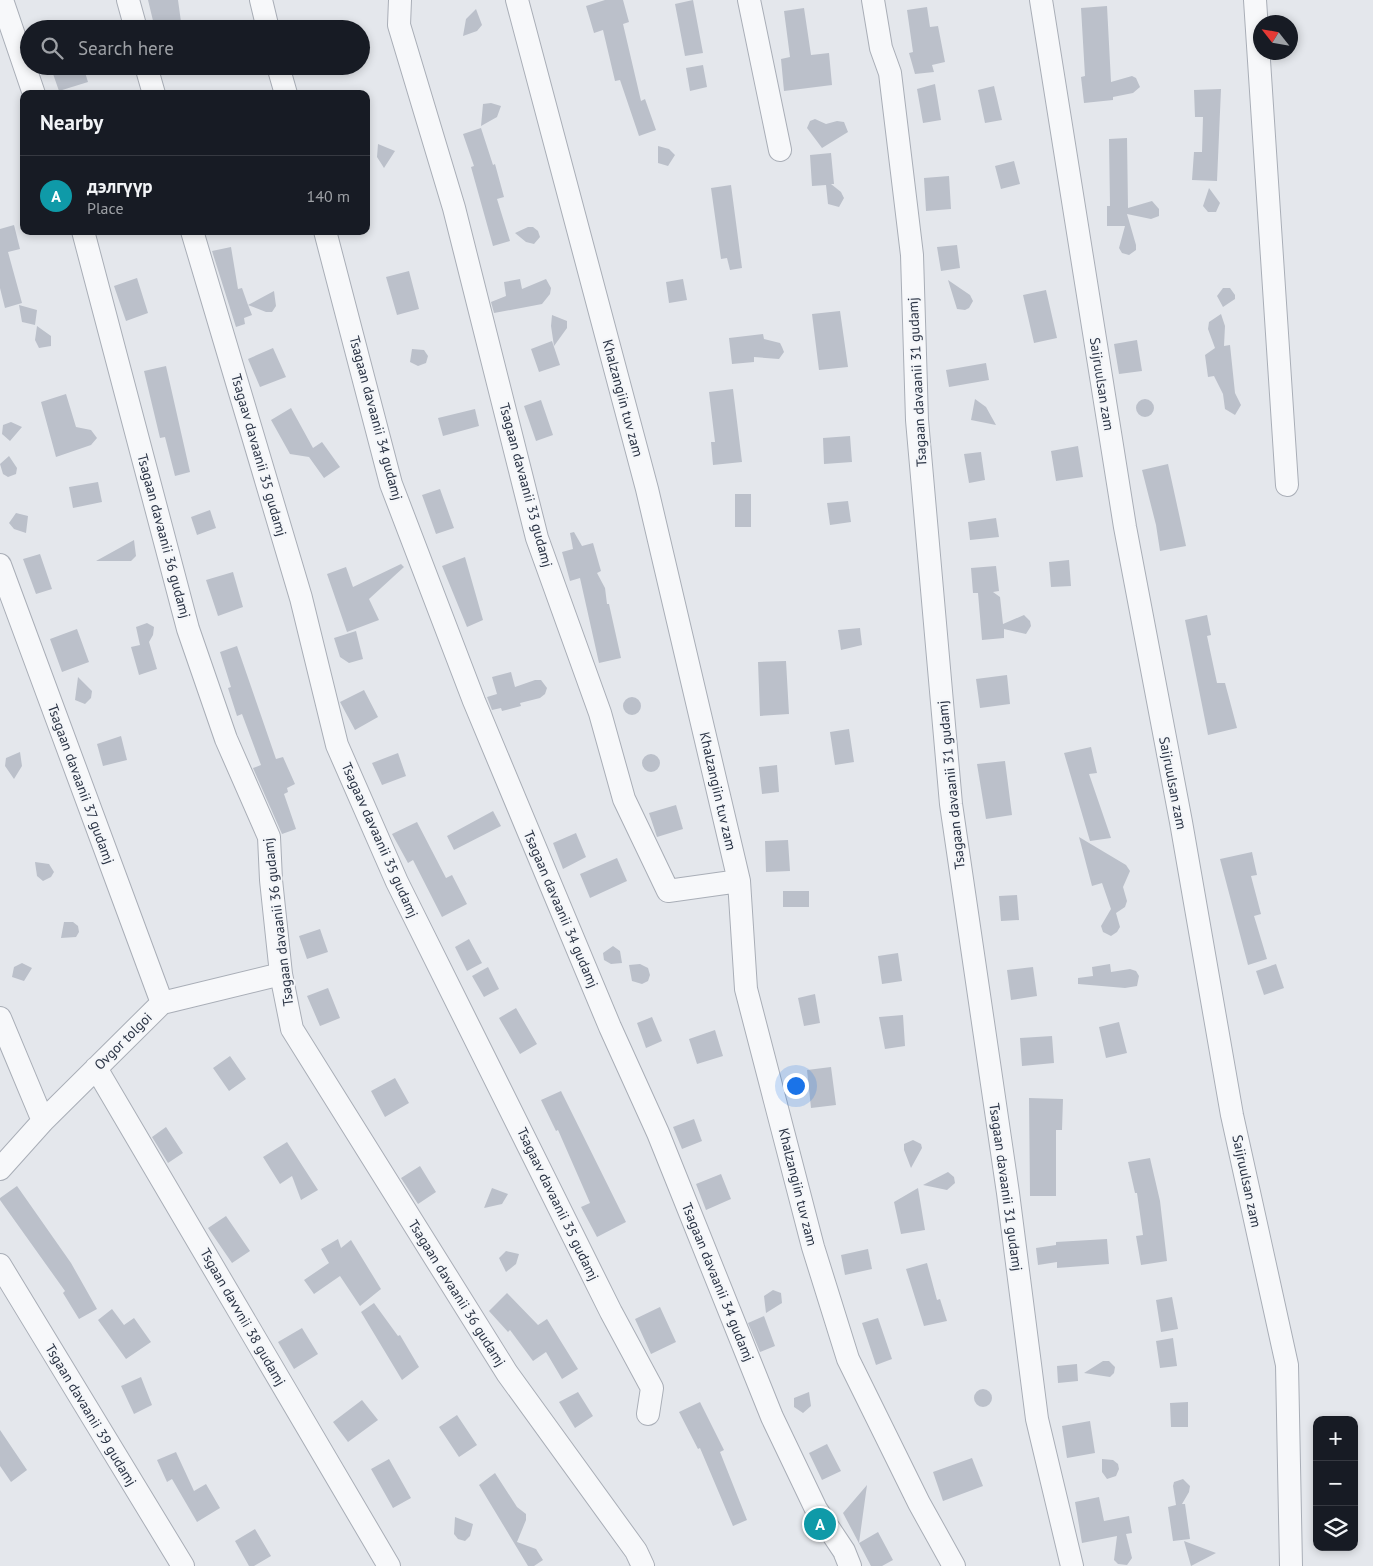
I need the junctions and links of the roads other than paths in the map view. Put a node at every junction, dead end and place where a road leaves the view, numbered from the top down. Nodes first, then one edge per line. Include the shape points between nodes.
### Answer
1 (2, 0) edge
2 (128, 0) edge
3 (261, 0) edge
4 (400, 0) edge
5 (517, 0) edge
6 (749, 0) edge
7 (873, 0) edge
8 (1041, 0) edge
9 (1255, 0) edge
10 (134, 20) edge
11 (266, 20) edge
12 (20, 53) edge
13 (28, 75) edge
14 (149, 75) edge
15 (281, 75) edge
16 (33, 90) edge
17 (153, 90) edge
18 (285, 90) edge
19 (780, 150) dead end
20 (83, 235) edge
21 (193, 235) edge
22 (326, 235) edge
23 (1287, 485) dead end
24 (0, 565) edge
25 (739, 881) junction
26 (281, 974) junction
27 (162, 1003) junction
28 (0, 1018) edge
29 (96, 1068) junction
30 (43, 1121) junction
31 (0, 1168) edge
32 (0, 1265) edge
33 (648, 1414) dead end
34 (182, 1566) edge
35 (389, 1566) edge
36 (644, 1566) edge
37 (850, 1566) edge
38 (954, 1566) edge
39 (1072, 1566) edge
40 (1291, 1566) edge

1 - 12 street
2 - 10 street
3 - 11 street
4 - 25 street, Tsagaan davaanii 33 gudamj via 400,25 454,208 537,538 600,713 624,799 668,891
5 - 25 street, Khalzangiin tuv zam via 647,489
6 - 19 street
7 - 39 street, Tsagaan davaanii 31 gudamj via 881,48 890,73 912,255 917,420 951,804 1008,1192 1037,1419
8 - 40 street, Saijruulsan zam via 1124,527 1181,822 1232,1115 1287,1364
9 - 23 street
13 - 16 street
14 - 17 street
15 - 18 street
20 - 26 street, Tsagaan davaanii 36 gudamj via 188,629 226,739 269,837
21 - 33 street, Tsagaav davaanii 35 gudamj via 301,598 337,745 396,882 652,1388
22 - 37 street, Tsagaan davaanii 34 gudamj via 391,484 474,701 610,1027 662,1142 772,1417 816,1509 844,1551
24 - 27 street, Tsagaan davaanii 37 gudamj
25 - 38 street, Khalzangiin tuv zam via 746,989 813,1247 848,1360
26 - 27 street, Ovgor tolgoi
26 - 36 street, Tsagaan davaanii 36 gudamj via 292,1029 507,1373
27 - 29 street, Ovgor tolgoi
28 - 30 street
29 - 30 street, Ovgor tolgoi
29 - 35 street, Tsgaan davvnii 38 gudamj
30 - 31 street, Ovgor tolgoi
32 - 34 street, Tsgaan davaanii 39 gudamj

